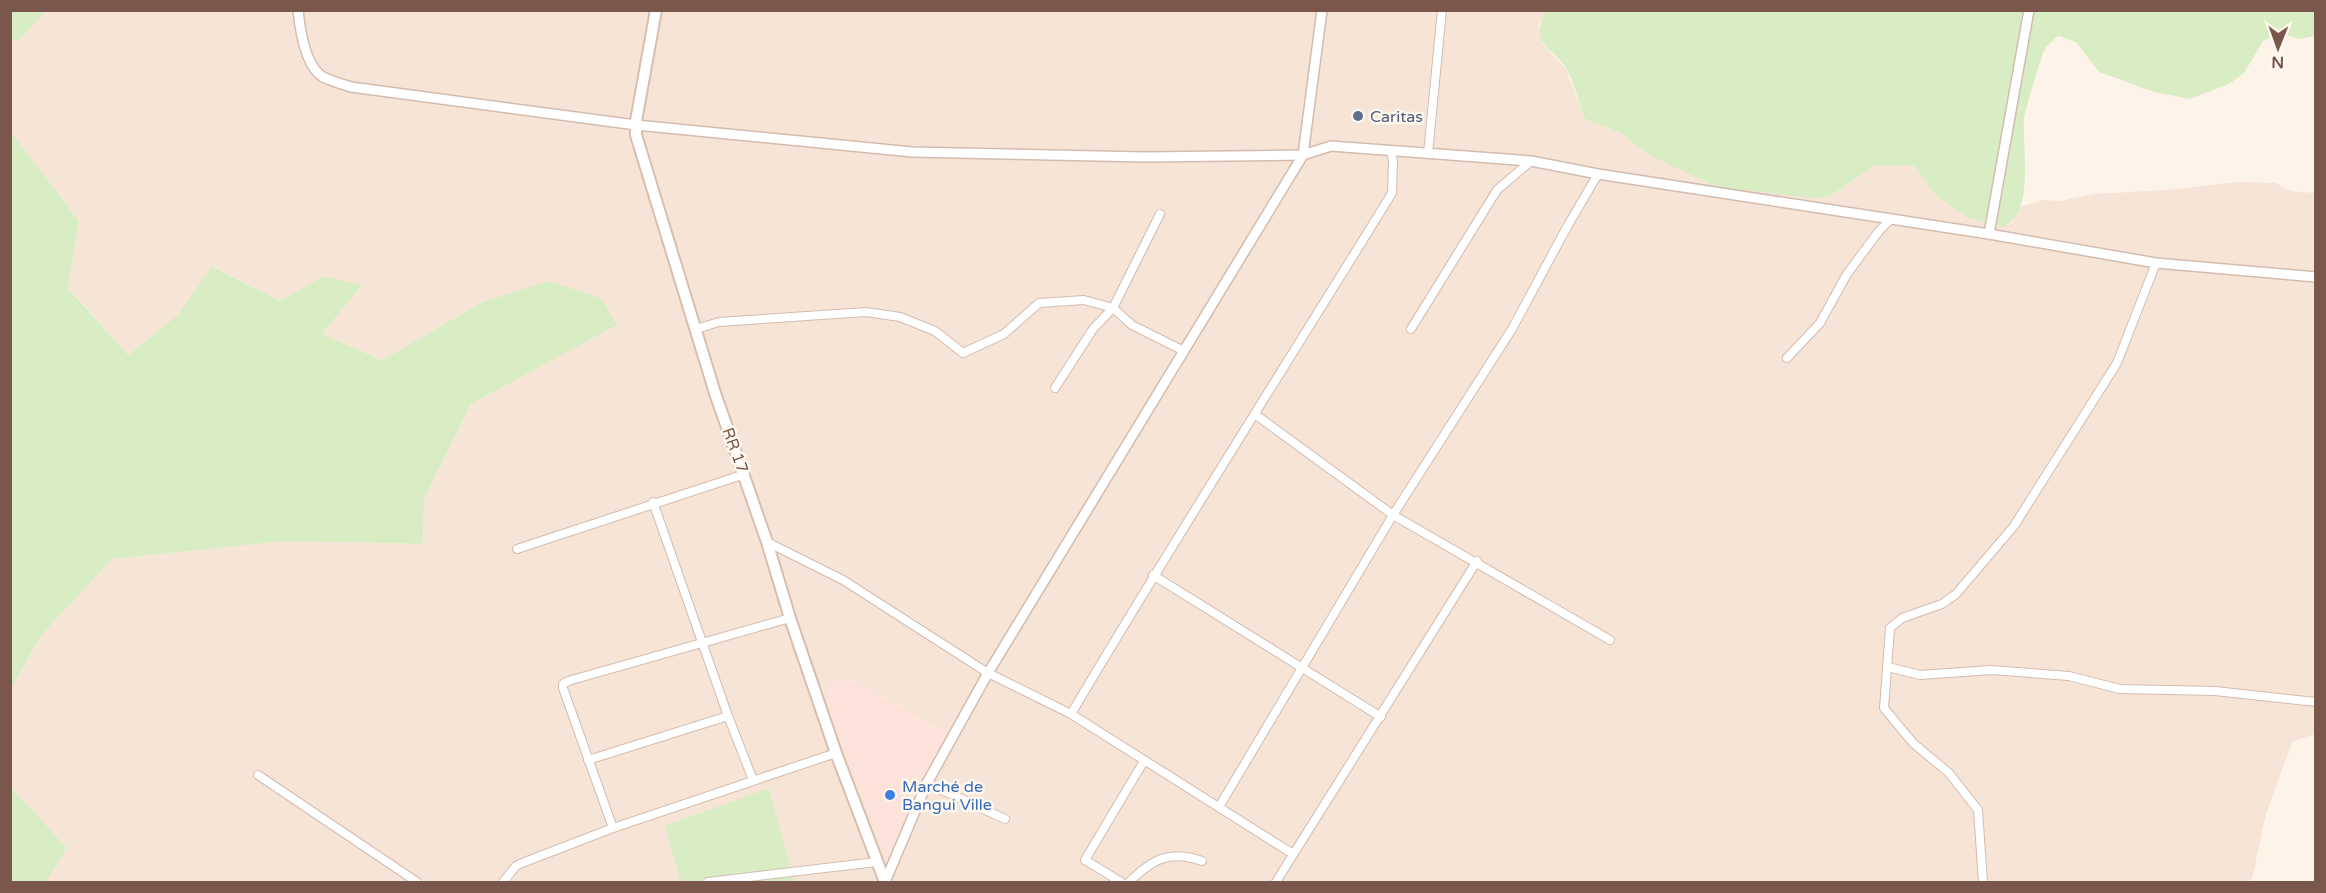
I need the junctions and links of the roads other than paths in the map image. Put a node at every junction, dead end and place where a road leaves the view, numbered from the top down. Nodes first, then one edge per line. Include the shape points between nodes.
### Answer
1 (298, 10) edge
2 (656, 10) edge
3 (1322, 10) edge
4 (1442, 10) edge
5 (2029, 10) edge
6 (636, 125) junction
7 (1391, 151) junction
8 (1428, 153) junction
9 (1303, 155) junction
10 (1531, 161) junction
11 (1598, 174) junction
12 (1160, 214) dead end
13 (1891, 219) junction
14 (1989, 234) junction
15 (2156, 263) junction
16 (2316, 277) edge
17 (1113, 308) junction
18 (696, 329) junction
19 (1411, 329) dead end
20 (1184, 351) junction
21 (1787, 358) dead end
22 (1055, 388) dead end
23 (1256, 415) junction
24 (745, 474) junction
25 (653, 502) junction
26 (1393, 515) junction
27 (767, 542) junction
28 (517, 549) dead end
29 (1477, 561) junction
30 (1153, 575) junction
31 (790, 618) junction
32 (1610, 640) dead end
33 (702, 644) junction
34 (1302, 667) junction
35 (1888, 667) junction
36 (988, 673) junction
37 (2316, 702) edge
38 (1071, 714) junction
39 (728, 716) junction
40 (1381, 717) junction
41 (836, 753) junction
42 (588, 760) junction
43 (1144, 761) junction
44 (258, 775) dead end
45 (753, 780) junction
46 (927, 783) junction
47 (1219, 807) junction
48 (1005, 819) dead end
49 (613, 828) junction
50 (1293, 854) junction
51 (1202, 861) dead end
52 (876, 862) junction
53 (747, 880) edge
54 (417, 882) edge
55 (502, 882) edge
56 (708, 882) edge
57 (885, 882) edge
58 (1121, 882) edge
59 (1129, 882) edge
60 (1276, 882) edge
61 (1983, 882) edge

1 - 6 street via 300,37 314,68 322,76 351,87
2 - 6 main road, RR 17 / RR 17
3 - 9 street
4 - 8 street
5 - 14 street
6 - 9 street via 912,152 1144,157
6 - 18 main road, RR 17 / RR 17
7 - 8 street
7 - 9 street via 1331,146
7 - 23 street via 1392,193
8 - 10 street
9 - 20 street
10 - 11 street
10 - 19 street via 1497,190
11 - 13 street
11 - 26 street via 1512,329
12 - 17 street
13 - 14 street
13 - 21 street via 1847,273 1820,323
14 - 15 street
15 - 16 street
15 - 35 street via 2117,363 2014,526 1956,594 1942,604 1902,618 1890,628
17 - 18 street via 1083,300 1039,303 1004,334 963,352 935,331 900,317 866,312 719,322
17 - 20 street via 1132,325
17 - 22 street via 1093,329
18 - 24 main road, RR 17 / RR 17
20 - 36 street
23 - 26 street
23 - 30 street
24 - 25 street
24 - 27 main road, RR 17 / RR 17
25 - 28 street
25 - 33 street
26 - 29 street
26 - 34 street
27 - 31 main road, RR 17 / RR 17
27 - 36 street via 843,580
29 - 32 street
29 - 40 street
30 - 34 street
30 - 38 street
31 - 33 street
31 - 41 main road, RR 17 / RR 17
33 - 39 street
33 - 42 street via 563,684
34 - 40 street
34 - 47 street
35 - 37 street via 1920,675 1991,670 2069,676 2120,689 2215,691
35 - 61 street via 1884,708 1913,743 1949,773 1978,810
36 - 38 street
36 - 46 street
38 - 43 street
39 - 42 street
39 - 45 street
40 - 50 street
41 - 45 street
41 - 52 main road, RR 17 / RR 17
42 - 49 street
43 - 47 street
43 - 58 street via 1086,860
44 - 54 street
45 - 49 street
46 - 48 street
46 - 57 street
47 - 50 street
49 - 55 street via 519,865
50 - 60 street
51 - 59 street via 1188,855 1165,857 1148,865
52 - 53 street
52 - 57 main road, RR 17 / RR 17
53 - 56 street

